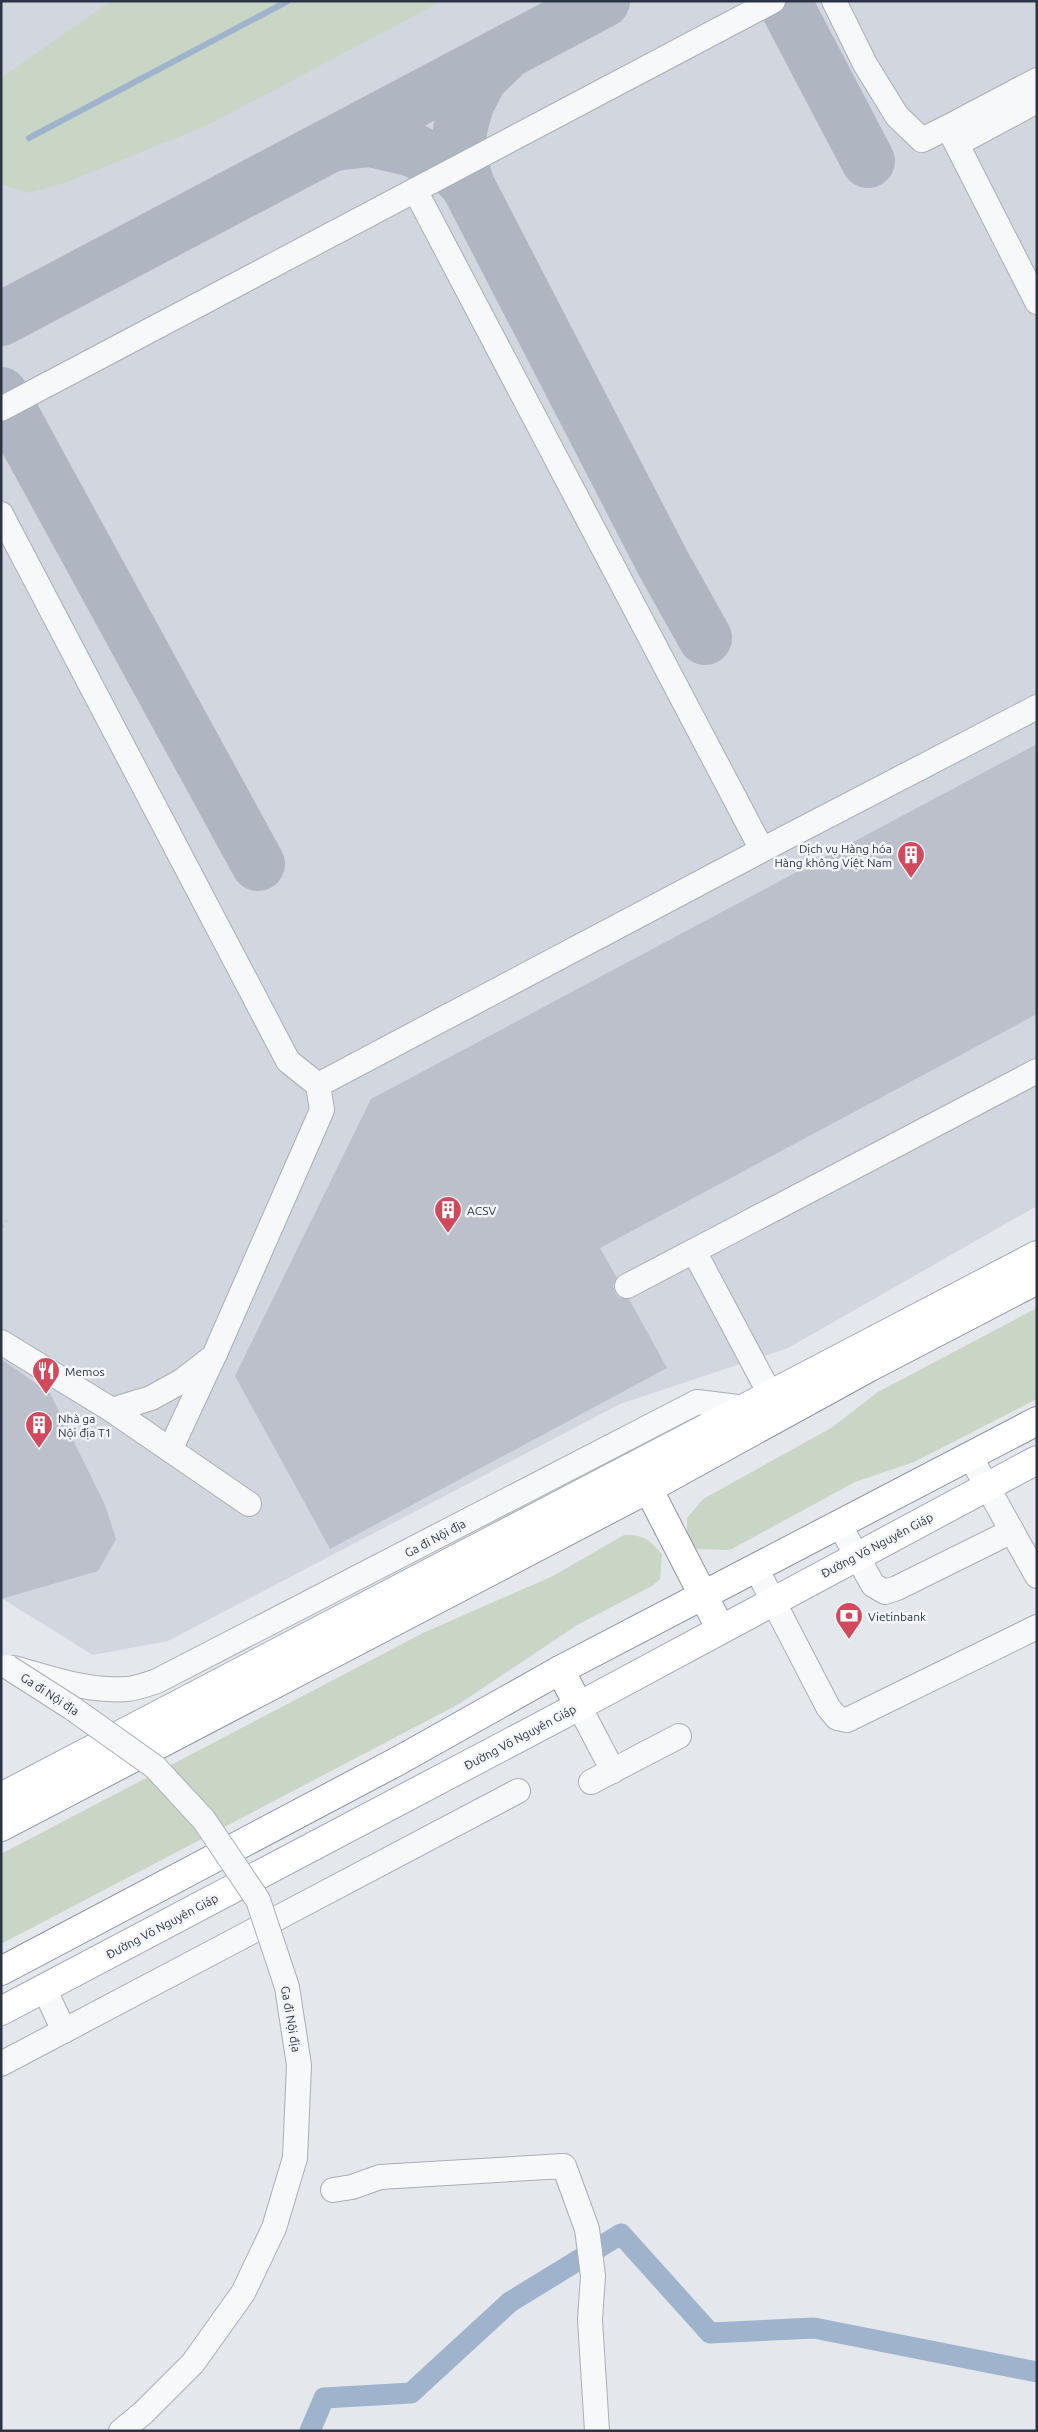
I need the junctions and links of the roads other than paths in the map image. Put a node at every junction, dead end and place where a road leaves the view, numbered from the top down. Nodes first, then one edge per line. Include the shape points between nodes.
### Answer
1 (773, 1) edge
2 (834, 1) edge
3 (1037, 80) edge
4 (1037, 102) edge
5 (953, 135) junction
6 (415, 190) junction
7 (1037, 302) edge
8 (1, 408) edge
9 (1, 514) edge
10 (1037, 707) edge
11 (762, 850) junction
12 (1037, 1071) edge
13 (318, 1085) junction
14 (694, 1251) junction
15 (1037, 1254) edge
16 (1037, 1280) edge
17 (627, 1286) dead end
18 (1, 1342) edge
19 (214, 1356) junction
20 (870, 1367) junction
21 (813, 1373) junction
22 (776, 1406) junction
23 (746, 1408) junction
24 (112, 1410) junction
25 (1036, 1425) edge
26 (170, 1450) junction
27 (970, 1456) junction
28 (1037, 1460) edge
29 (636, 1465) junction
30 (987, 1486) junction
31 (648, 1489) junction
32 (249, 1504) dead end
33 (839, 1524) junction
34 (1012, 1531) junction
35 (857, 1556) junction
36 (756, 1568) junction
37 (1037, 1576) edge
38 (409, 1583) junction
39 (446, 1594) junction
40 (704, 1595) junction
41 (773, 1600) junction
42 (1037, 1627) edge
43 (720, 1628) junction
44 (5, 1665) edge
45 (560, 1670) junction
46 (579, 1706) junction
47 (679, 1736) dead end
48 (613, 1771) junction
49 (591, 1782) dead end
50 (518, 1791) dead end
51 (1, 1797) edge
52 (1, 1827) edge
53 (1, 1971) edge
54 (44, 1988) junction
55 (1, 2011) edge
56 (64, 2031) junction
57 (1, 2064) edge
58 (333, 2190) dead end
59 (121, 2431) edge
60 (597, 2431) edge

1 - 6 street
2 - 5 street via 865,64 898,116 922,140
3 - 5 street
4 - 5 street
5 - 7 street
6 - 8 street
6 - 11 street
9 - 13 street via 288,1060
10 - 11 street
11 - 13 street
12 - 14 street
13 - 19 street via 322,1110
14 - 17 street
14 - 22 street
15 - 21 main road
16 - 20 main road
18 - 24 street
19 - 24 street via 151,1398
19 - 26 street
20 - 21 main road
20 - 22 main road
21 - 22 main road
22 - 23 main road
22 - 31 main road
23 - 29 main road
23 - 44 street, Ga đi Nội địa via 697,1402 157,1681 128,1689 103,1688
24 - 26 street
25 - 27 main road
26 - 32 street
27 - 30 street
27 - 33 main road
28 - 30 main road, Đường Võ Nguyên Giáp
29 - 31 main road
29 - 38 main road
30 - 34 street
30 - 35 main road, Đường Võ Nguyên Giáp
31 - 39 main road
31 - 40 main road
33 - 35 street
33 - 36 main road
34 - 35 street via 885,1592 873,1585
34 - 37 street
35 - 41 main road, Đường Võ Nguyên Giáp
36 - 40 main road
36 - 41 street
38 - 39 main road
38 - 51 main road
39 - 52 main road
40 - 43 main road
40 - 45 main road
41 - 42 street via 828,1707 837,1718 847,1720
41 - 43 main road, Đường Võ Nguyên Giáp
43 - 46 main road, Đường Võ Nguyên Giáp
44 - 59 street, Ga đi Nội địa, bridge via 155,1767 204,1820 258,1900 287,1987 299,2065 295,2158 274,2228 242,2293 193,2363
45 - 46 main road
45 - 53 main road
46 - 48 street
46 - 54 main road, Đường Võ Nguyên Giáp
47 - 48 street
48 - 49 street
50 - 56 street
54 - 55 main road, Đường Võ Nguyên Giáp
54 - 56 street
56 - 57 street
58 - 60 street via 380,2177 564,2166 587,2229 593,2276 590,2320

